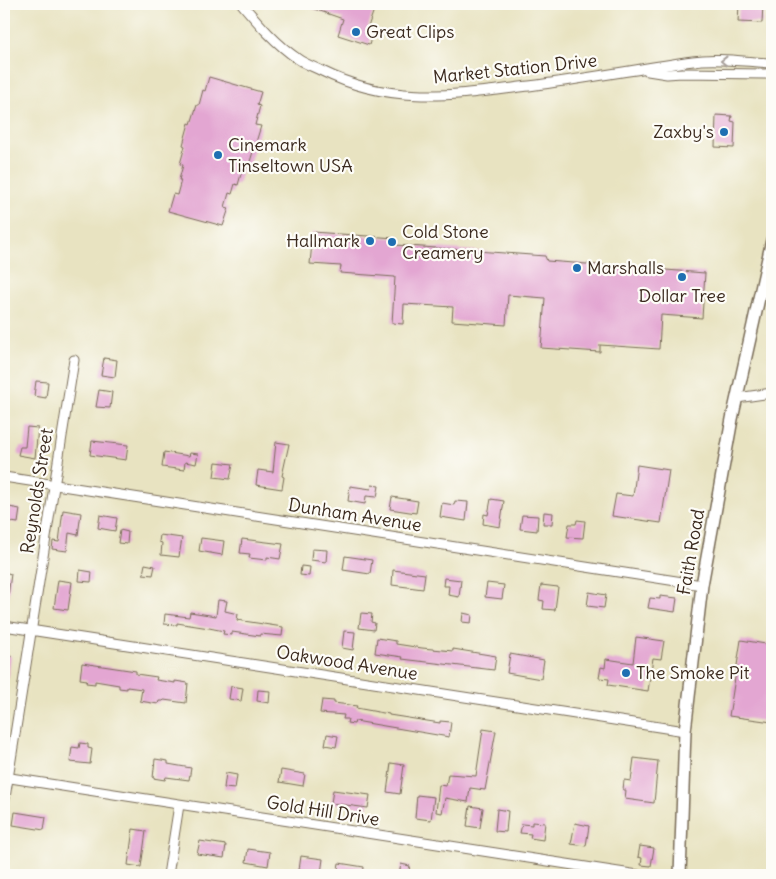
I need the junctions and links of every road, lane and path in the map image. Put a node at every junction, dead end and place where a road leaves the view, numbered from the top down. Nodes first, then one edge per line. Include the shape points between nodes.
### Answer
1 (242, 4) edge
2 (772, 63) edge
3 (640, 70) junction
4 (772, 72) edge
5 (772, 240) edge
6 (74, 360) dead end
7 (772, 393) edge
8 (737, 398) junction
9 (4, 477) edge
10 (55, 484) junction
11 (702, 585) junction
12 (4, 626) edge
13 (31, 630) junction
14 (685, 731) junction
15 (6, 777) edge
16 (4, 804) edge
17 (179, 805) junction
18 (168, 875) edge
19 (638, 875) edge
20 (680, 875) edge

1 - 3 street, Market Station Drive via 268,34 299,59 360,87 396,94 460,95
2 -> 3 street, Market Station Drive via 694,61
3 - 4 street, Market Station Drive via 667,74
5 - 8 main road, Faith Road
6 - 10 street, Reynolds Street
7 - 8 street
8 - 11 main road, Faith Road
9 - 10 street, Dunham Avenue
10 - 11 street, Dunham Avenue
10 - 13 street, Reynolds Street
11 - 14 main road, Faith Road
12 - 13 street, Oakwood Avenue
13 - 14 street, Oakwood Avenue
13 - 15 street, Reynolds Street
14 - 20 main road, Faith Road
15 - 16 street, Reynolds Street
15 - 17 street, Gold Hill Drive
17 - 18 street
17 - 19 street, Gold Hill Drive

